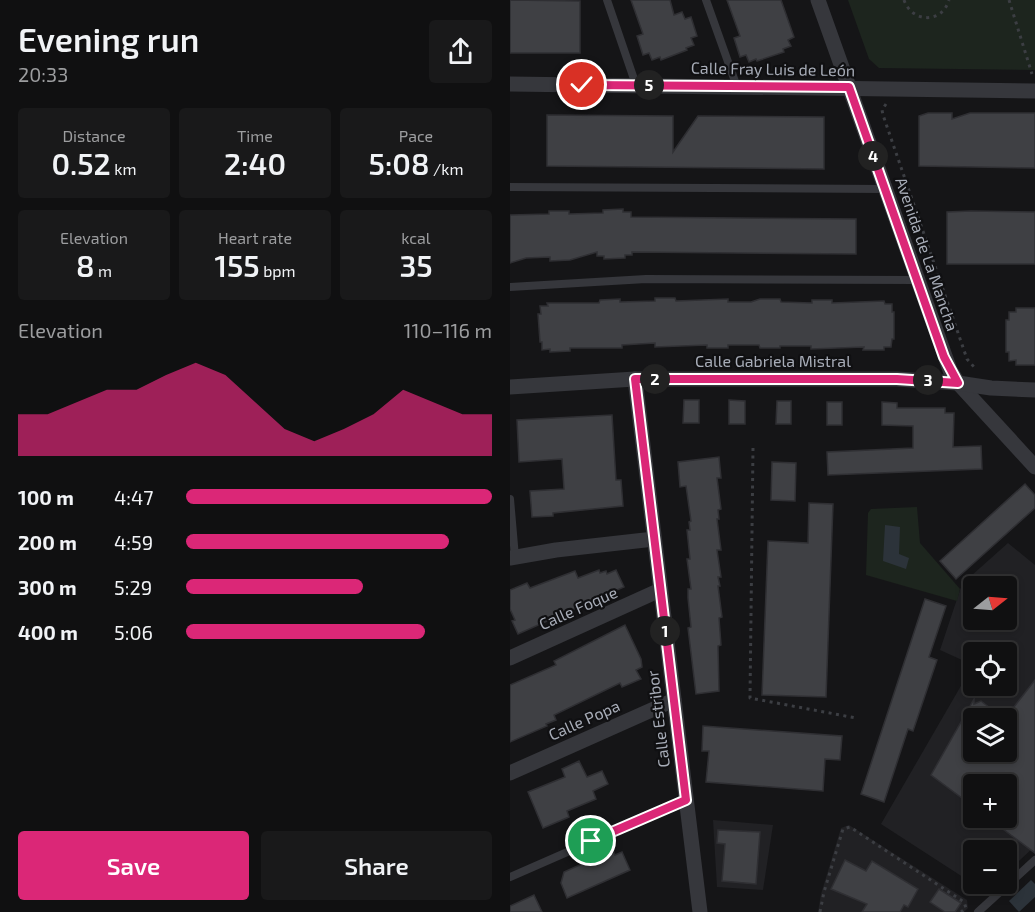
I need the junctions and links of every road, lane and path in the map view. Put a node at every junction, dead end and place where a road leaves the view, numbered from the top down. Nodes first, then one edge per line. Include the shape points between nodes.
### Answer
1 (606, 0) edge
2 (706, 0) edge
3 (819, 0) edge
4 (904, 0) edge
5 (949, 0) edge
6 (1009, 0) edge
7 (1032, 74) dead end
8 (510, 84) edge
9 (636, 85) junction
10 (737, 87) junction
11 (849, 87) junction
12 (1035, 91) edge
13 (889, 102) dead end
14 (510, 187) edge
15 (885, 189) junction
16 (917, 280) junction
17 (510, 287) edge
18 (980, 370) dead end
19 (635, 379) junction
20 (958, 383) junction
21 (510, 387) edge
22 (1035, 390) edge
23 (753, 448) dead end
24 (1035, 467) edge
25 (510, 499) edge
26 (654, 539) junction
27 (512, 558) edge
28 (660, 590) junction
29 (510, 658) edge
30 (674, 700) junction
31 (856, 718) dead end
32 (510, 773) edge
33 (686, 800) junction
34 (1035, 860) edge
35 (510, 877) edge
36 (700, 912) edge
37 (820, 912) edge
38 (961, 912) edge
39 (978, 912) edge

1 - 9 lane
2 - 10 lane
3 - 11 street, Avenida de La Mancha
4 - 5 path via 915,15 931,18 945,10
6 - 7 path
8 - 9 street, Calle Fray Luis de León
9 - 10 street, Calle Fray Luis de León
10 - 11 street, Calle Fray Luis de León
11 - 12 street, Calle Fray Luis de León
11 - 15 street, Avenida de La Mancha
13 - 18 path via 883,107 883,115 967,359
14 - 15 lane
15 - 16 street, Avenida de La Mancha
16 - 17 lane via 646,279
16 - 20 street, Avenida de La Mancha via 944,357
19 - 20 street, Calle Gabriela Mistral via 897,379
19 - 21 street, Calle Gabriela Mistral
19 - 26 street, Calle Estribor
20 - 22 street, Calle Gabriela Mistral
20 - 24 street, Avenida de La Mancha
23 - 31 path via 750,698
25 - 27 lane
26 - 27 street
26 - 28 street, Calle Estribor
28 - 29 street, Calle Foque
28 - 30 street, Calle Estribor
30 - 32 street, Calle Popa
30 - 33 street, Calle Estribor
33 - 35 lane
33 - 36 street, Calle Estribor
34 - 39 lane
37 - 38 path via 843,829 849,827 964,902 966,908

